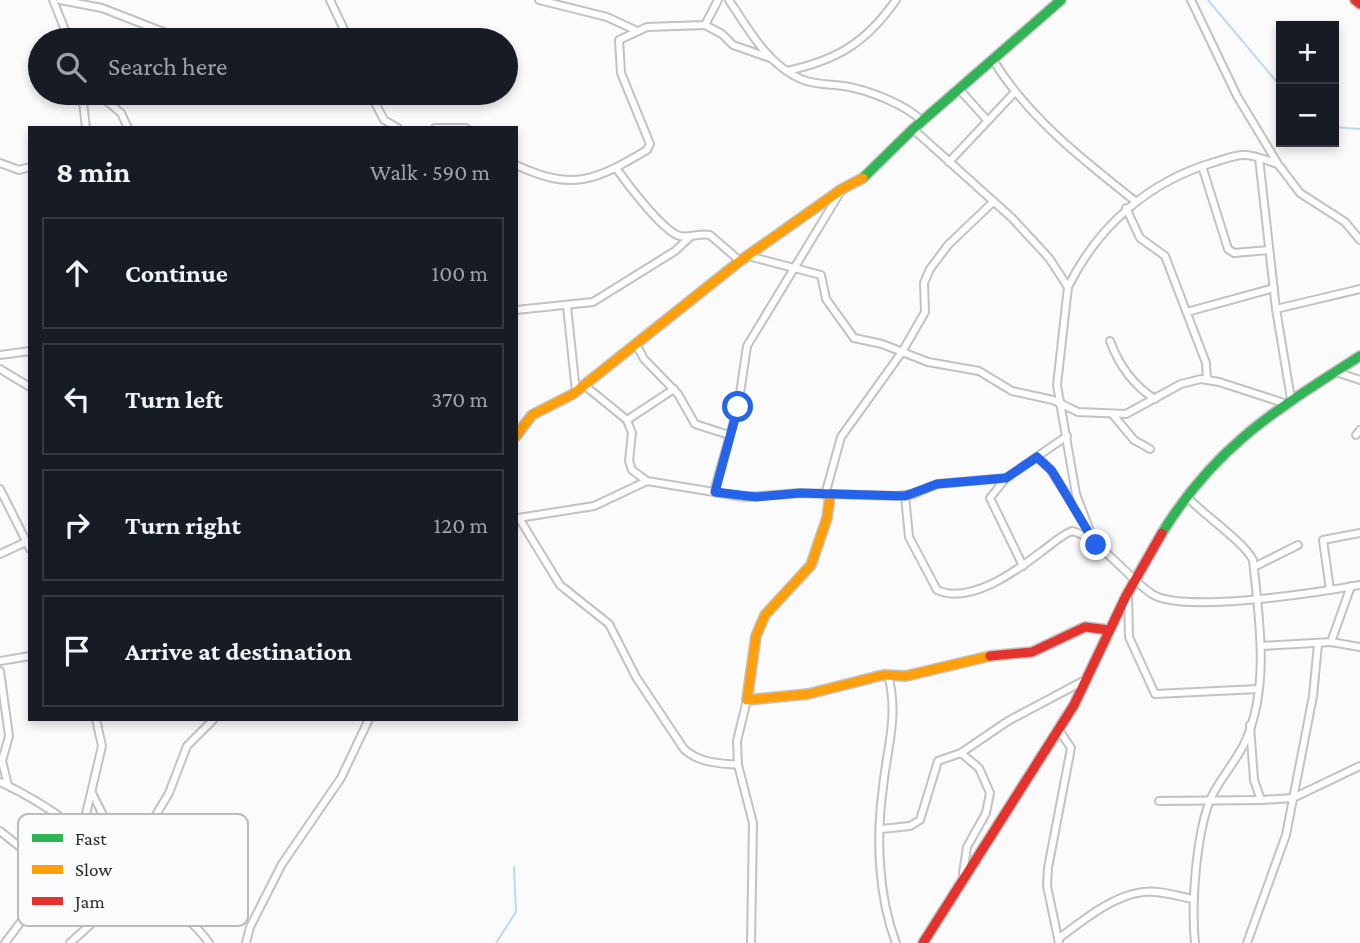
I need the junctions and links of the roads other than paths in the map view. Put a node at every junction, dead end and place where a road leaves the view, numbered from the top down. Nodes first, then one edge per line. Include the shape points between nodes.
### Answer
1 (52, 0) edge
2 (60, 0) edge
3 (330, 0) edge
4 (539, 0) edge
5 (718, 0) edge
6 (729, 0) edge
7 (896, 0) edge
8 (1061, 0) edge
9 (1191, 0) edge
10 (1355, 0) edge
11 (1360, 4) edge
12 (705, 25) junction
13 (63, 28) edge
14 (153, 28) edge
15 (343, 28) edge
16 (635, 30) junction
17 (773, 59) junction
18 (993, 60) junction
19 (787, 71) junction
20 (959, 89) junction
21 (1014, 93) junction
22 (83, 105) edge
23 (111, 105) edge
24 (376, 105) edge
25 (987, 120) junction
26 (922, 121) junction
27 (86, 126) edge
28 (127, 126) edge
29 (394, 126) edge
30 (913, 129) junction
31 (1259, 158) junction
32 (949, 162) junction
33 (0, 163) edge
34 (1278, 164) junction
35 (518, 166) edge
36 (1202, 166) junction
37 (28, 168) edge
38 (616, 168) junction
39 (842, 189) junction
40 (1135, 201) junction
41 (993, 202) junction
42 (1126, 208) junction
43 (691, 236) junction
44 (1360, 240) edge
45 (1269, 250) junction
46 (743, 259) junction
47 (797, 266) junction
48 (1068, 287) junction
49 (1274, 288) junction
50 (1360, 289) edge
51 (567, 306) junction
52 (1276, 309) junction
53 (518, 310) edge
54 (1187, 312) junction
55 (1111, 341) dead end
56 (636, 344) junction
57 (28, 351) edge
58 (902, 352) junction
59 (0, 355) edge
60 (1360, 356) edge
61 (0, 369) edge
62 (1336, 372) junction
63 (1207, 380) junction
64 (1360, 380) edge
65 (584, 384) junction
66 (28, 386) edge
67 (674, 389) junction
68 (576, 391) junction
69 (1155, 399) junction
70 (1288, 401) junction
71 (1060, 404) junction
72 (1114, 415) junction
73 (627, 420) junction
74 (518, 433) edge
75 (729, 435) junction
76 (1067, 436) junction
77 (1150, 449) dead end
78 (1037, 457) junction
79 (1006, 478) junction
80 (647, 481) junction
81 (0, 489) edge
82 (715, 492) junction
83 (828, 495) junction
84 (905, 496) junction
85 (1188, 498) junction
86 (518, 518) edge
87 (1085, 523) junction
88 (1360, 533) edge
89 (28, 542) edge
90 (28, 544) edge
91 (1096, 545) junction
92 (1298, 545) dead end
93 (0, 554) edge
94 (1023, 566) junction
95 (1254, 567) junction
96 (1133, 582) junction
97 (1360, 585) edge
98 (1351, 586) junction
99 (1330, 590) junction
100 (1128, 594) junction
101 (1257, 600) junction
102 (1110, 630) junction
103 (1332, 642) junction
104 (1318, 644) junction
105 (1261, 646) junction
106 (1360, 647) edge
107 (28, 656) edge
108 (0, 661) edge
109 (0, 671) edge
110 (888, 675) junction
111 (1087, 679) junction
112 (1258, 689) junction
113 (747, 700) junction
114 (96, 721) edge
115 (212, 721) edge
116 (368, 721) edge
117 (1250, 724) junction
118 (1059, 730) junction
119 (961, 753) junction
120 (738, 765) junction
121 (1360, 766) edge
122 (0, 782) edge
123 (8, 785) junction
124 (92, 792) junction
125 (1293, 798) junction
126 (1210, 800) junction
127 (1261, 800) junction
128 (1160, 801) dead end
129 (57, 814) edge
130 (86, 814) edge
131 (102, 814) edge
132 (157, 814) edge
133 (881, 829) junction
134 (0, 831) edge
135 (18, 845) edge
136 (963, 873) junction
137 (1192, 899) junction
138 (18, 926) edge
139 (89, 926) edge
140 (193, 926) edge
141 (1057, 942) edge
142 (5, 943) edge
143 (70, 943) edge
144 (209, 943) edge
145 (246, 943) edge
146 (751, 943) edge
147 (896, 943) edge
148 (923, 943) edge
149 (1195, 943) edge
150 (1247, 943) edge

1 - 13 street
2 - 14 street via 102,8
3 - 15 street
4 - 16 street via 607,17
5 - 12 street
6 - 17 street
7 - 19 street via 850,49 821,63
8 - 18 street
9 - 34 street via 1237,96
10 - 11 street
12 - 16 street
12 - 17 street via 733,45
16 - 38 street via 619,40 620,66 650,144
17 - 19 street
18 - 20 street
18 - 21 street
19 - 26 street via 807,82 866,92 912,111
20 - 25 street
20 - 26 street
21 - 25 street
21 - 40 street via 1063,142
22 - 27 street
23 - 28 street
24 - 29 street via 384,120
25 - 32 street
26 - 30 street
30 - 32 street
30 - 39 street via 867,176
31 - 34 street
31 - 36 street via 1238,155
31 - 45 street
32 - 41 street
33 - 37 street via 19,170
34 - 44 street via 1300,193 1345,222
35 - 38 street via 576,182
36 - 40 street
36 - 45 street via 1228,249 1234,253
38 - 43 street via 636,197 674,234
39 - 46 street
39 - 47 street
40 - 42 street
41 - 48 street via 1044,251
41 - 58 street via 930,269 924,283 925,312
42 - 48 street via 1082,260
42 - 54 street via 1140,238 1165,256
43 - 46 street via 710,235
43 - 51 street via 602,298
45 - 49 street
46 - 47 street
46 - 56 street
47 - 58 street via 823,277 826,299 849,334
47 - 75 street via 747,346
48 - 71 street via 1058,378
49 - 52 street
49 - 54 street
50 - 52 street
51 - 53 street
51 - 68 street
52 - 70 street
54 - 63 street via 1206,362
55 - 69 street via 1129,376
56 - 65 street
56 - 67 street via 644,359
57 - 59 street
58 - 71 street via 979,371 1012,391
58 - 83 street via 841,436
60 - 62 street
61 - 66 street
62 - 64 street
62 - 70 street
63 - 69 street via 1181,384
63 - 70 street
65 - 68 street
65 - 73 street
67 - 73 street
67 - 75 street via 695,424
68 - 74 street via 532,415
69 - 72 street
70 - 85 street via 1234,442
71 - 72 street via 1078,412
71 - 76 street
72 - 77 street via 1134,440
73 - 80 street via 632,433 629,467
75 - 82 street
76 - 78 street
76 - 87 street
78 - 79 street
78 - 87 street via 1052,471
79 - 84 street via 937,484
79 - 94 street via 990,498
80 - 82 street
80 - 86 street via 594,506
81 - 89 street
82 - 83 street via 756,497
83 - 84 street
83 - 113 street via 827,518 811,565 765,615 756,636
84 - 94 street via 909,537 940,592 972,591
85 - 95 street via 1248,550
85 - 96 street
86 - 120 street via 560,585 609,624 636,677 684,749 692,757
87 - 91 street
88 - 99 street via 1323,540
90 - 93 street
91 - 94 street via 1079,532 1068,532
91 - 96 street
92 - 95 street
95 - 101 street
96 - 100 street
96 - 101 street via 1166,600
97 - 98 street
98 - 99 street
98 - 103 street
99 - 101 street
100 - 102 street
100 - 112 street via 1129,638 1155,694
101 - 105 street
102 - 110 street via 1085,627 1032,652 986,656 911,675
102 - 111 street
103 - 104 street
103 - 106 street
104 - 105 street
104 - 125 street
105 - 112 street
107 - 108 street
109 - 123 street via 9,736 2,761
110 - 113 street via 807,694
110 - 133 street via 895,704
111 - 118 street
111 - 119 street via 1008,721
112 - 117 street
113 - 120 street via 737,741
114 - 124 street via 102,746
115 - 132 street via 187,746
116 - 145 street via 341,778 282,864
117 - 126 street via 1246,740
117 - 127 street via 1254,780
118 - 136 street
118 - 141 street via 1071,748 1048,868
119 - 133 street via 938,761 915,824
119 - 136 street via 979,768 990,793 986,813 967,847
120 - 146 street via 752,813
121 - 125 street
122 - 123 street
123 - 129 street
124 - 130 street
124 - 131 street
125 - 127 street
125 - 150 street via 1286,835
126 - 127 street
126 - 128 street
126 - 137 street
133 - 147 street via 884,909
134 - 135 street
136 - 148 street
137 - 141 street via 1159,892 1125,896
137 - 149 street
138 - 142 street
139 - 143 street
140 - 144 street

